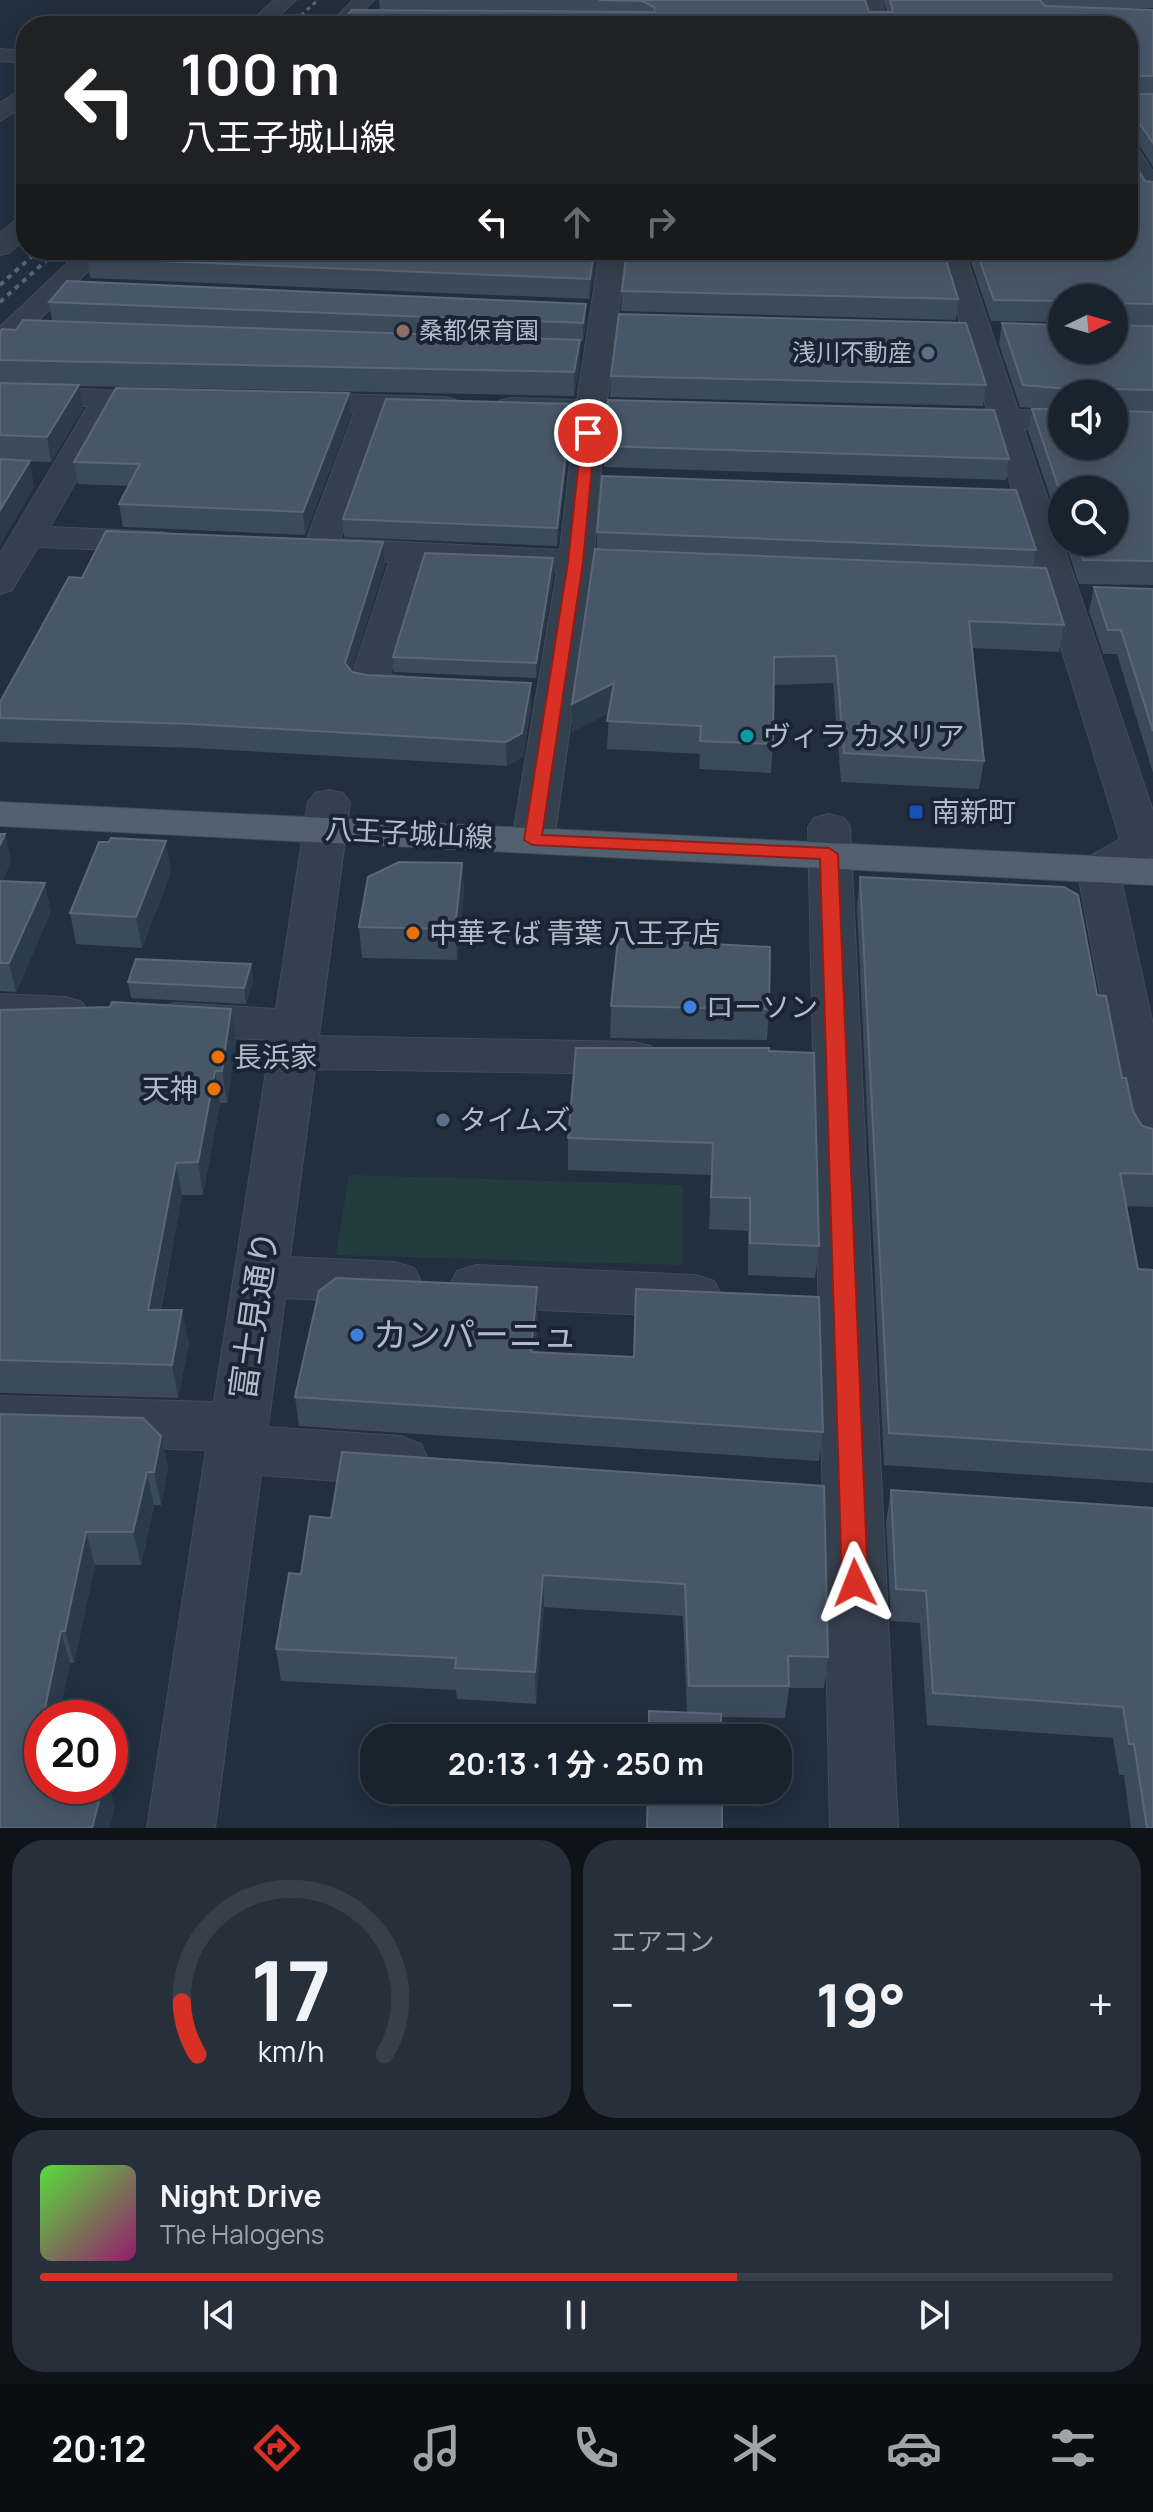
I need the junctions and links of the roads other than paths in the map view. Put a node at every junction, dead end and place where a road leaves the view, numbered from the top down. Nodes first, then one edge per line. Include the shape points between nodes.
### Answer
1 (133, 0) edge
2 (286, 0) edge
3 (364, 0) edge
4 (116, 16) edge
5 (268, 16) edge
6 (348, 16) edge
7 (16, 108) edge
8 (4, 126) edge
9 (1138, 167) edge
10 (1153, 193) edge
11 (16, 233) edge
12 (0, 247) edge
13 (86, 260) edge
14 (611, 260) edge
15 (954, 260) edge
16 (57, 288) junction
17 (89, 290) edge
18 (58, 333) edge
19 (6, 337) edge
20 (307, 372) edge
21 (0, 395) edge
22 (108, 398) junction
23 (202, 400) edge
24 (265, 402) edge
25 (297, 402) junction
26 (373, 404) junction
27 (591, 409) junction
28 (702, 412) edge
29 (907, 417) edge
30 (1006, 419) junction
31 (1048, 420) edge
32 (28, 536) junction
33 (197, 543) edge
34 (410, 552) junction
35 (576, 562) junction
36 (685, 566) edge
37 (952, 577) edge
38 (0, 583) edge
39 (1072, 592) junction
40 (446, 688) edge
41 (0, 786) edge
42 (0, 814) edge
43 (327, 816) junction
44 (535, 826) junction
45 (1150, 853) edge
46 (829, 856) junction
47 (1098, 869) junction
48 (0, 1009) edge
49 (294, 1039) junction
50 (680, 1059) edge
51 (1153, 1142) edge
52 (260, 1276) junction
53 (735, 1298) edge
54 (0, 1420) edge
55 (237, 1438) junction
56 (446, 1464) edge
57 (181, 1828) edge
58 (864, 1828) edge

1 - 4 street
2 - 5 street
3 - 6 street
7 - 8 street
9 - 10 street
11 - 12 street
13 - 16 street
14 - 27 street via 596,328
15 - 30 street
16 - 17 street
16 - 19 street
18 - 19 street
20 - 25 street
21 - 22 street
22 - 23 street
22 - 32 street via 47,475
24 - 25 street
25 - 26 street
26 - 27 street
26 - 34 street via 304,548
27 - 28 street
27 - 35 street via 598,479
29 - 30 street
30 - 31 street
30 - 39 street via 1015,494
32 - 33 street
32 - 38 street
34 - 35 street
34 - 40 street via 368,685
35 - 36 street
35 - 44 street via 540,692
37 - 39 street
39 - 45 street
41 - 43 main road, 八王子城山線
42 - 43 main road, 八王子城山線
43 - 44 main road, 八王子城山線
43 - 49 street, 富士見通り
44 - 46 main road, 八王子城山線
45 - 46 main road, 八王子城山線
45 - 47 street
46 - 47 main road, 八王子城山線
46 - 58 street via 812,1061 822,1302 852,1491
47 - 51 street
48 - 49 street via 125,1016
49 - 50 street
49 - 52 street, 富士見通り
52 - 53 street
52 - 55 street, 富士見通り
54 - 55 street
55 - 56 street
55 - 57 street, 富士見通り

